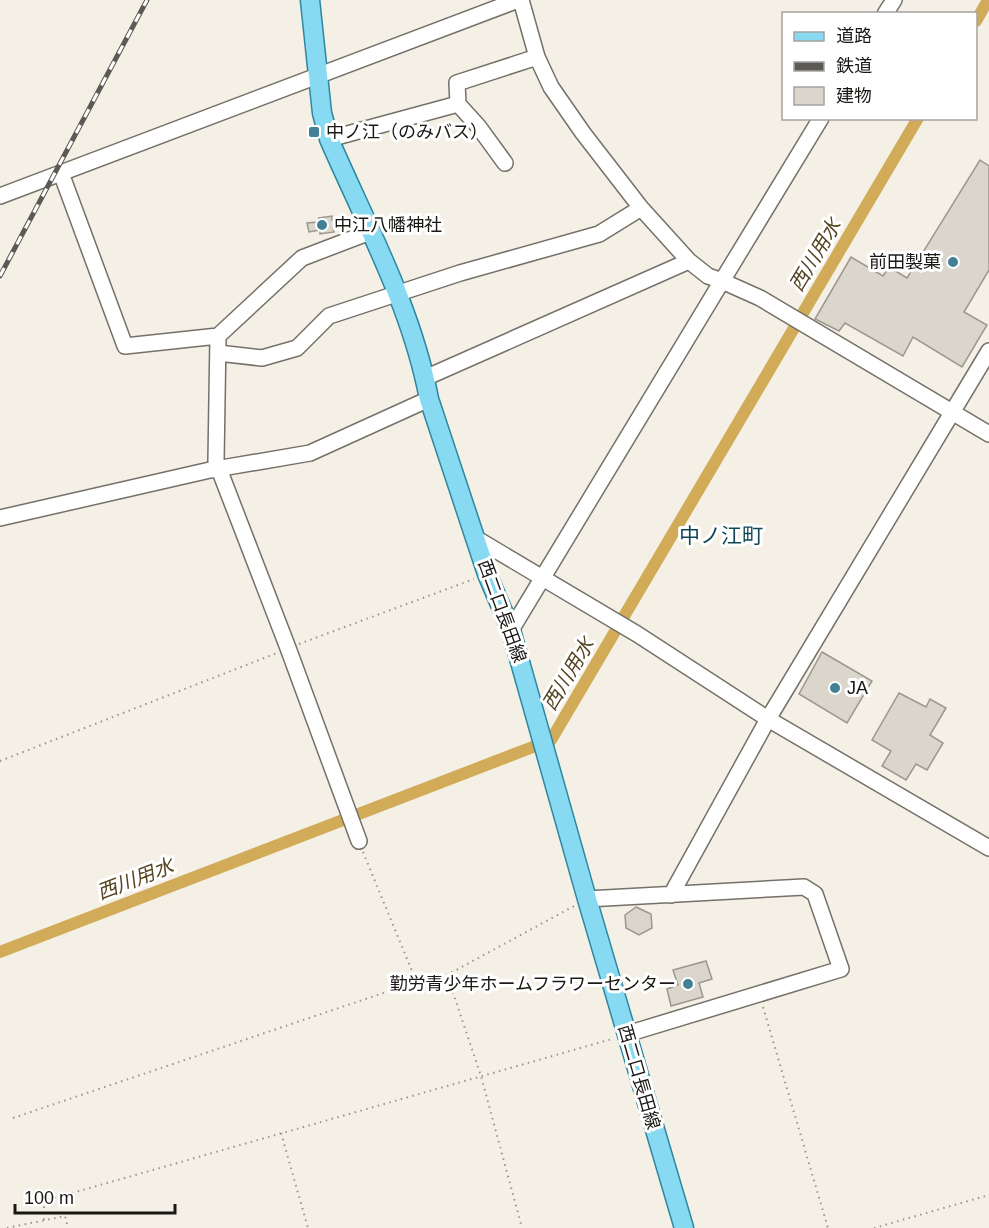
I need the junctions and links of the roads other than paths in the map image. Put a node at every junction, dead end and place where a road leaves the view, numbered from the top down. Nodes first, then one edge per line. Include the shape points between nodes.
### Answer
1 (310, 0) edge
2 (520, 0) edge
3 (537, 57) junction
4 (318, 75) junction
5 (458, 104) junction
6 (820, 120) edge
7 (329, 139) junction
8 (505, 163) dead end
9 (61, 173) junction
10 (0, 196) edge
11 (641, 208) junction
12 (370, 232) junction
13 (689, 261) junction
14 (715, 278) junction
15 (397, 294) junction
16 (218, 336) junction
17 (989, 351) edge
18 (218, 353) junction
19 (425, 378) junction
20 (429, 399) junction
21 (953, 413) junction
22 (989, 434) edge
23 (219, 470) junction
24 (0, 518) edge
25 (477, 539) junction
26 (543, 578) junction
27 (511, 630) junction
28 (768, 719) junction
29 (359, 841) road end
30 (989, 848) edge
31 (671, 895) junction
32 (587, 899) junction
33 (627, 1034) junction
34 (684, 1228) edge

1 - 4 main road, 西二口長田線
2 - 3 street
2 - 4 street
3 - 5 street via 457,83
3 - 11 street via 551,87 583,134
4 - 7 main road, 西二口長田線
4 - 9 street
5 - 7 street
5 - 8 street
6 - 14 street
7 - 12 main road, 西二口長田線
9 - 10 street
9 - 16 street via 125,346
11 - 13 street
11 - 15 street via 599,234
12 - 15 main road, 西二口長田線
12 - 16 street via 302,258
13 - 14 street
13 - 19 street
14 - 21 street via 760,298
14 - 26 street
15 - 18 street via 329,316 297,348 262,358
15 - 19 main road, 西二口長田線
16 - 18 street
17 - 21 street
18 - 23 street
19 - 20 main road, 西二口長田線
20 - 23 street via 310,453
20 - 25 main road, 西二口長田線
21 - 22 street
21 - 28 street
23 - 24 street
23 - 29 street
25 - 26 street
25 - 27 main road, 西二口長田線
26 - 27 street
26 - 28 street
27 - 32 main road, 西二口長田線
28 - 30 street
28 - 31 street
31 - 32 street
31 - 33 street via 804,887 815,894 841,969
32 - 33 main road, 西二口長田線
33 - 34 main road, 西二口長田線

